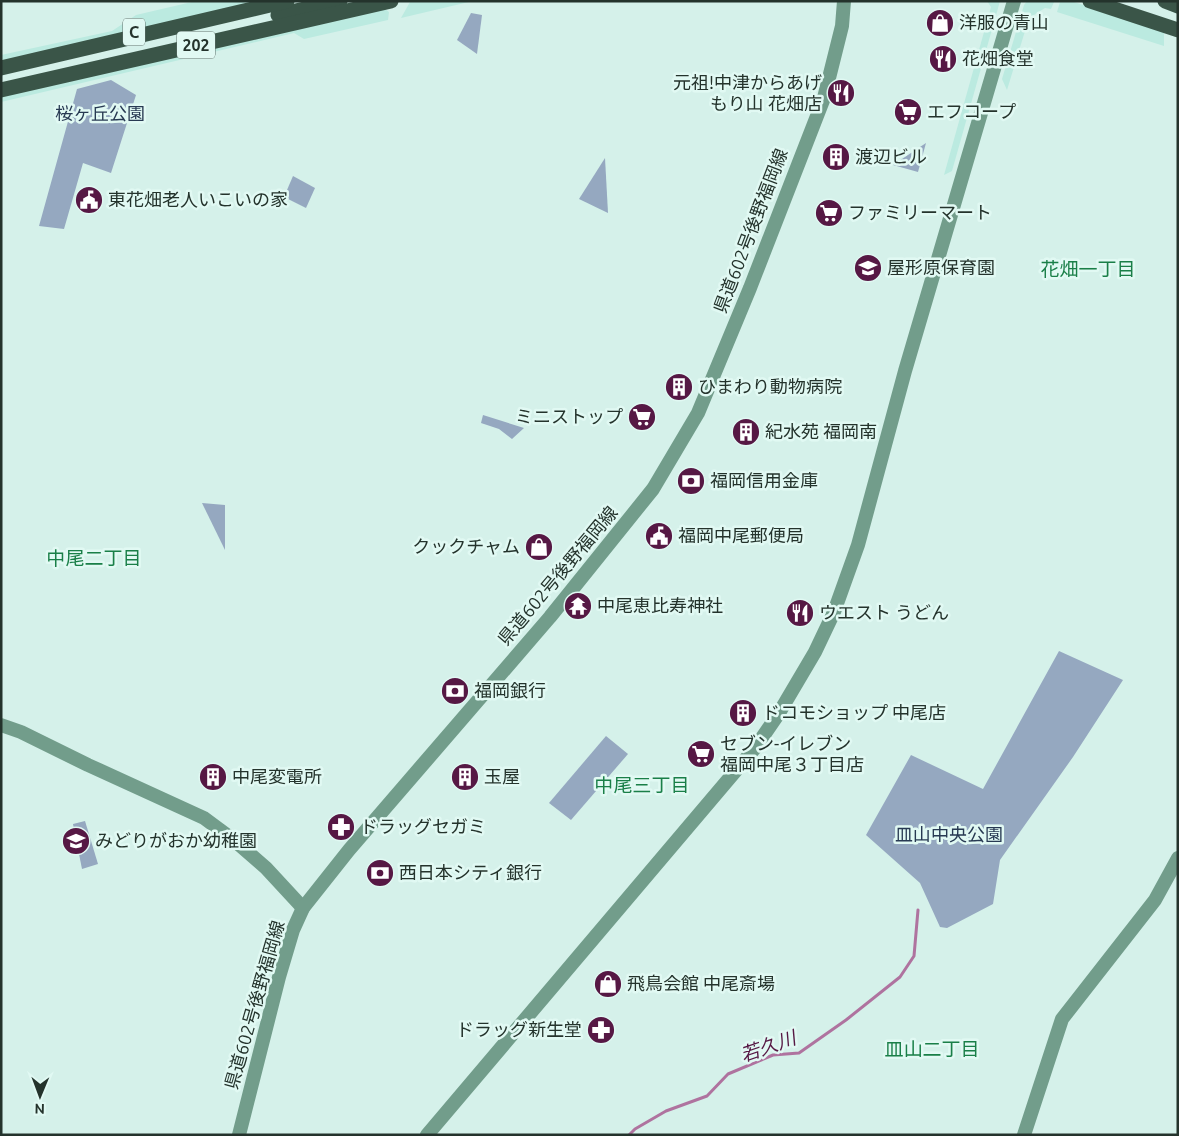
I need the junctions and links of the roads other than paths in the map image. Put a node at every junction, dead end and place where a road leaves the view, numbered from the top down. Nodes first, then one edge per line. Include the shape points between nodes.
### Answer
1 (267, 1) edge
2 (286, 1) edge
3 (340, 1) edge
4 (391, 1) edge
5 (844, 1) edge
6 (1014, 1) edge
7 (1090, 1) edge
8 (1116, 1) edge
9 (1165, 1) edge
10 (1171, 1) edge
11 (1178, 4) edge
12 (1178, 21) edge
13 (1178, 30) edge
14 (1, 66) edge
15 (1, 81) edge
16 (1, 90) edge
17 (1, 725) edge
18 (1178, 858) edge
19 (303, 908) junction
20 (239, 1135) edge
21 (427, 1135) edge
22 (1024, 1135) edge

1 - 14 highway, C
2 - 14 highway, 202
3 - 15 highway, C
4 - 16 highway, 202
5 - 19 street, 県道602号後野福岡線 via 842,26 824,98 698,413 662,475 571,592
6 - 21 street via 905,371 858,545 834,612 815,652 756,748
7 - 13 highway
8 - 12 highway
9 - 11 highway
10 - 11 highway
17 - 19 street via 204,818 266,868
18 - 22 street via 1155,900 1062,1019
19 - 20 street, 県道602号後野福岡線 via 279,977

